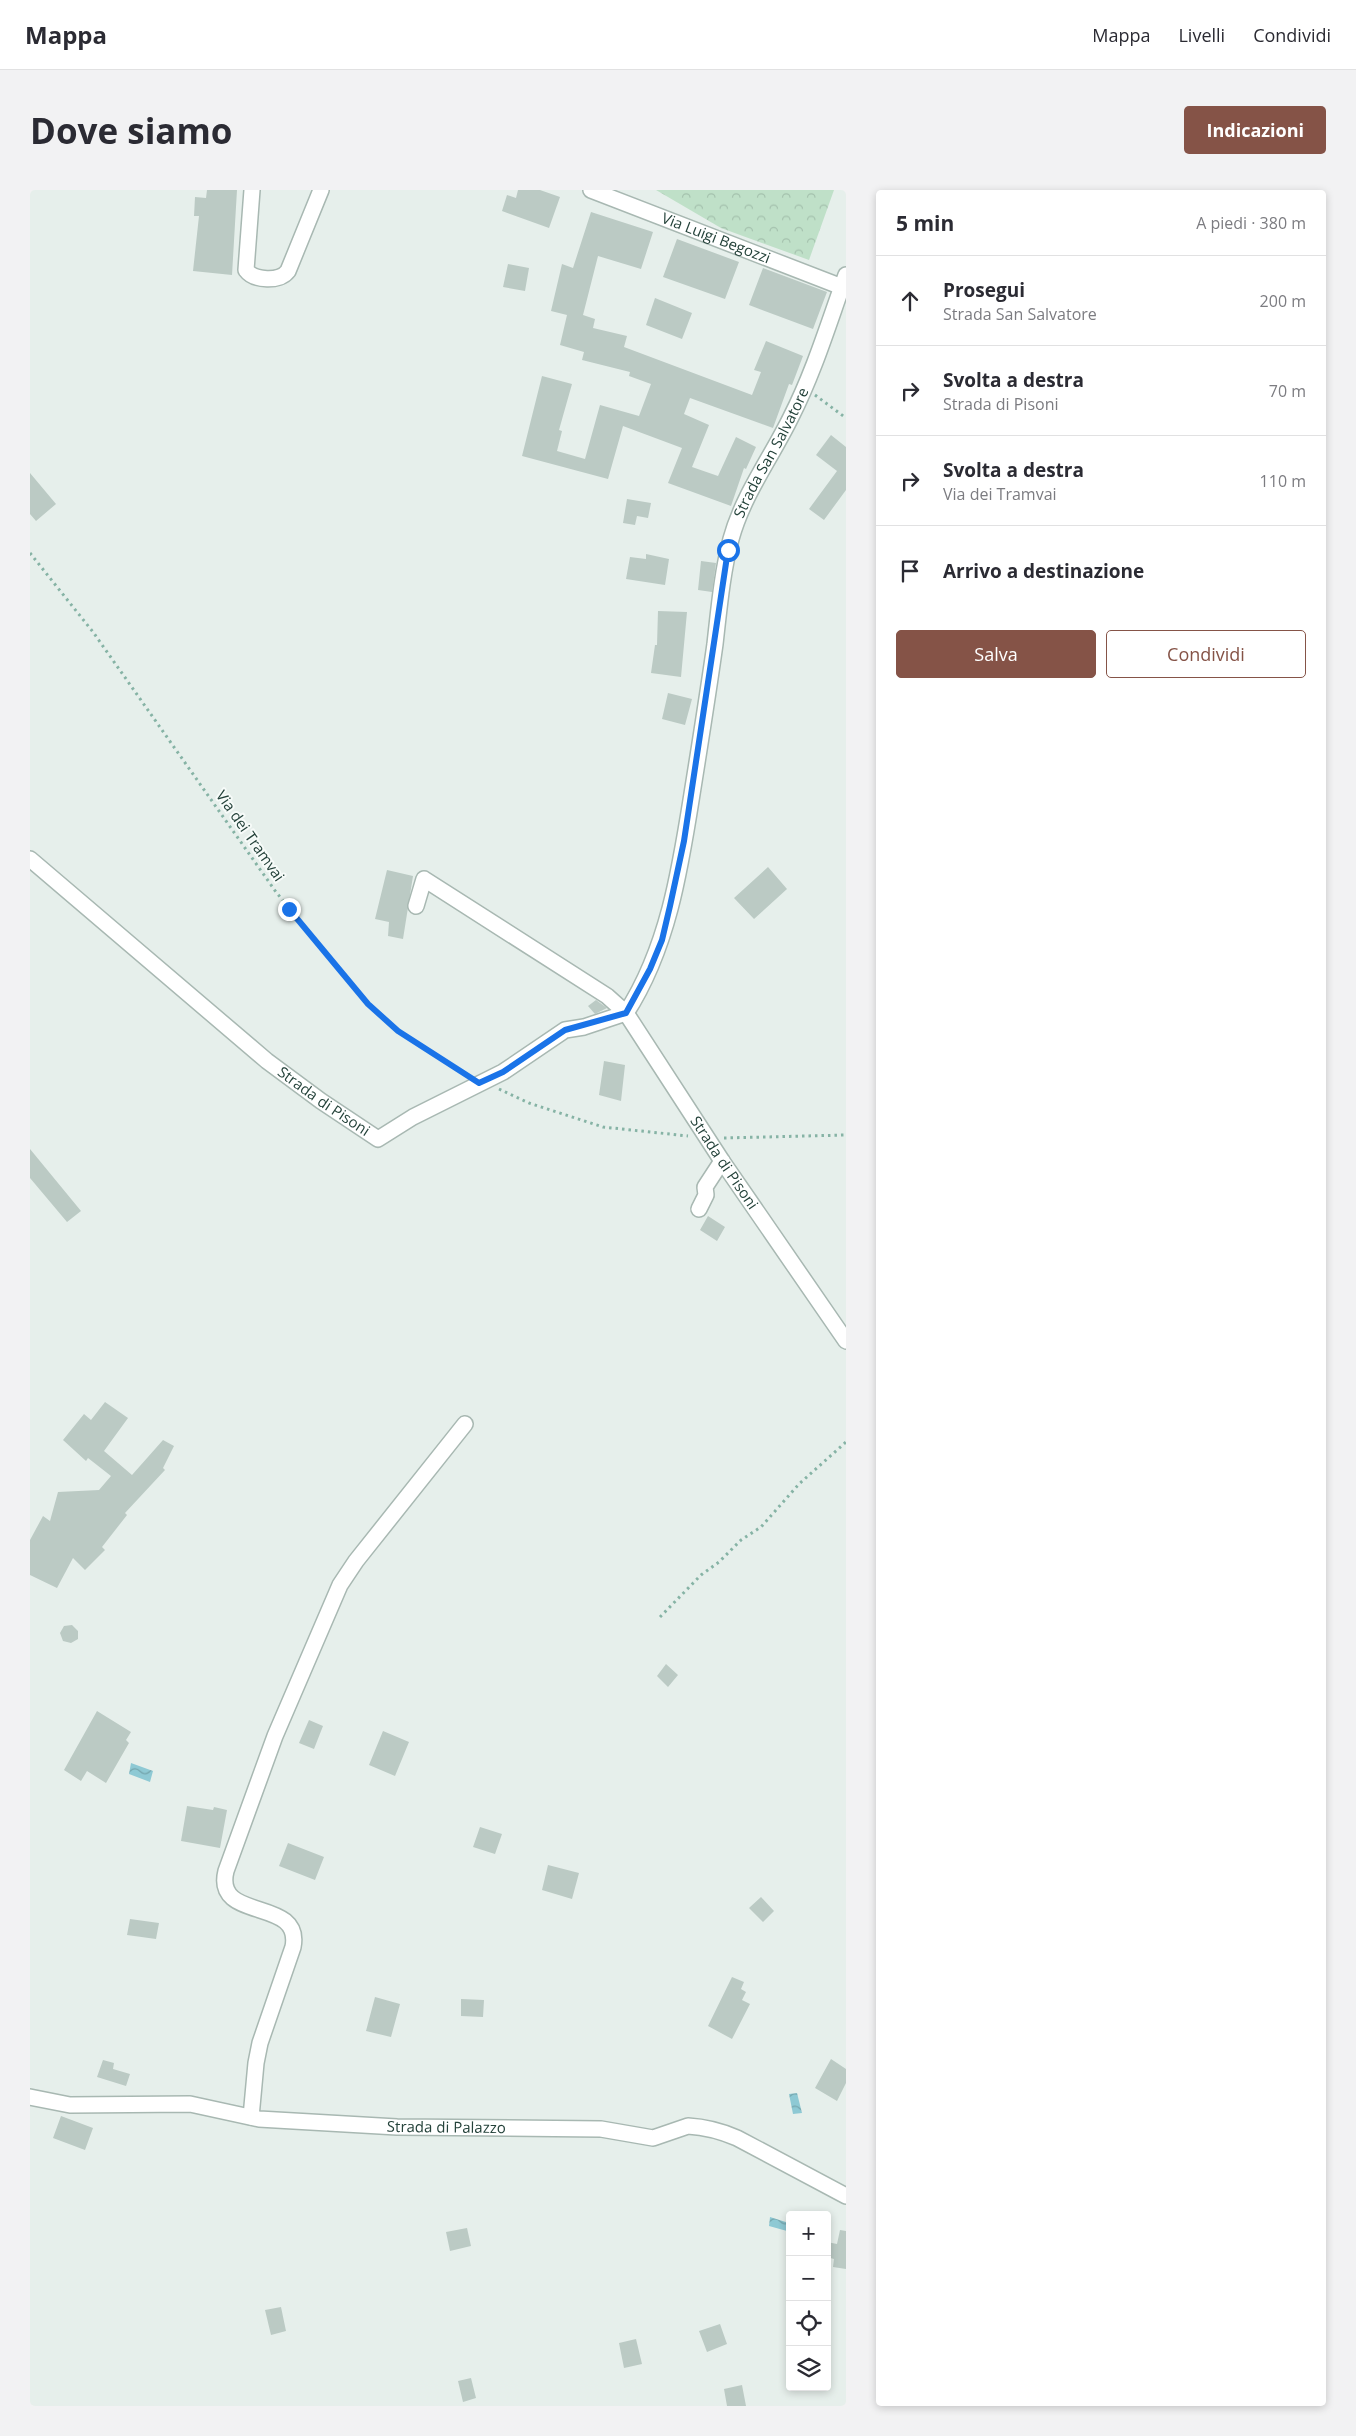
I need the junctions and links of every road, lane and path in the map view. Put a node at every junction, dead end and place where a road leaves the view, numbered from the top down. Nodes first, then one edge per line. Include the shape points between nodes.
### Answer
1 (252, 190) edge
2 (321, 190) edge
3 (591, 190) edge
4 (626, 197) edge
5 (844, 281) edge
6 (805, 388) junction
7 (846, 418) edge
8 (30, 553) edge
9 (30, 859) edge
10 (416, 906) dead end
11 (626, 1013) junction
12 (479, 1083) junction
13 (846, 1135) edge
14 (709, 1139) junction
15 (722, 1161) junction
16 (699, 1209) dead end
17 (846, 1341) edge
18 (465, 1424) dead end
19 (846, 1442) edge
20 (660, 1617) dead end
21 (30, 2097) edge
22 (251, 2117) junction
23 (846, 2196) edge

1 - 2 street via 246,270 252,276 277,279 288,272
3 - 4 street, Via Luigi Begozzi
4 - 5 street, Via Luigi Begozzi
5 - 6 street, Strada San Salvatore
6 - 7 path
6 - 11 street, Strada San Salvatore via 732,533 686,831 670,906 662,940
8 - 12 path, Via dei Tramvai via 93,632 276,892 368,1004 398,1031
9 - 12 street, Strada di Pisoni via 267,1061 378,1140 413,1117
10 - 11 street via 424,879 607,996
11 - 12 street, Strada di Pisoni via 565,1030 503,1072
11 - 14 street, Strada di Pisoni
12 - 14 path, Via dei Tramvai via 604,1127
13 - 14 path, Via dei Tramvai
14 - 15 street, Strada di Pisoni
15 - 16 street via 705,1187 706,1195
15 - 17 street, Strada di Pisoni
18 - 22 street via 340,1586 275,1736 226,1871 224,1885 229,1896 284,1919 294,1934 293,1947 258,2053
19 - 20 path via 799,1484 761,1527 701,1575
21 - 22 street, Strada di Palazzo via 70,2105 190,2104
22 - 23 street, Strada di Palazzo via 397,2127 601,2129 653,2138 693,2126 737,2138

